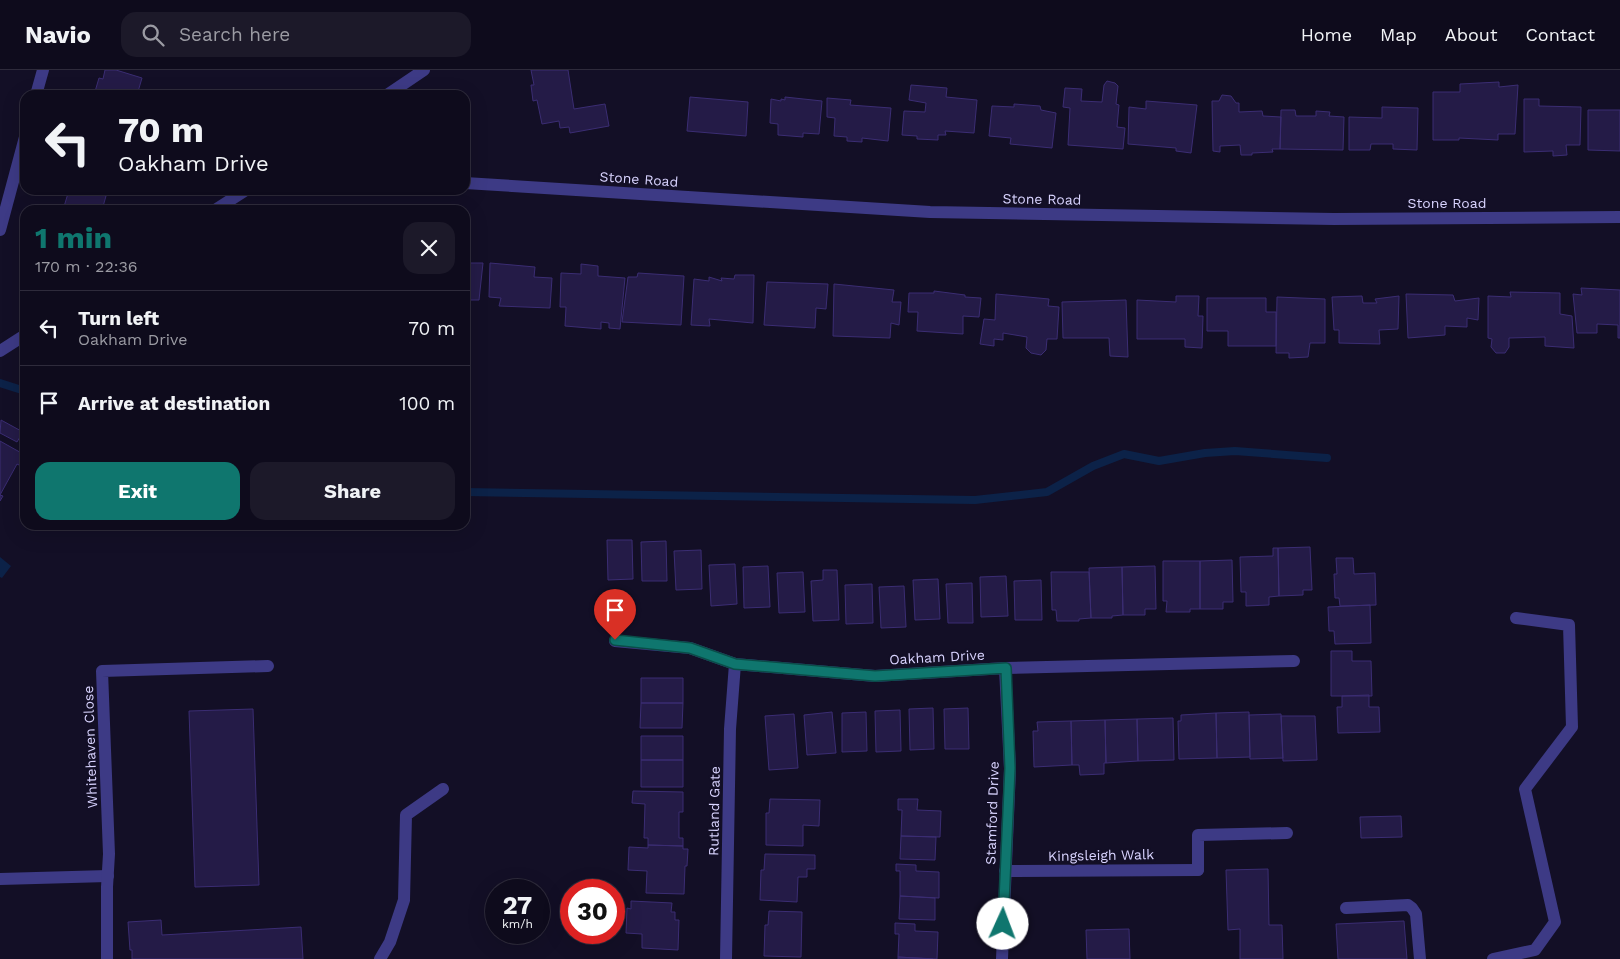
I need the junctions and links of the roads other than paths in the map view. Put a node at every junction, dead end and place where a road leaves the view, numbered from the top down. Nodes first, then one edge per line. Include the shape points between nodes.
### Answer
1 (43, 70) edge
2 (424, 70) edge
3 (37, 90) edge
4 (394, 90) edge
5 (20, 156) edge
6 (470, 183) edge
7 (238, 195) edge
8 (223, 205) edge
9 (1620, 217) edge
10 (0, 230) edge
11 (20, 338) edge
12 (0, 351) edge
13 (1516, 618) dead end
14 (615, 640) dead end
15 (1294, 661) dead end
16 (735, 664) junction
17 (268, 666) dead end
18 (1006, 668) junction
19 (443, 790) dead end
20 (1286, 833) dead end
21 (1005, 871) junction
22 (108, 876) junction
23 (0, 879) edge
24 (1346, 908) dead end
25 (107, 959) edge
26 (380, 959) edge
27 (726, 959) edge
28 (1002, 959) edge
29 (1420, 959) edge
30 (1493, 959) edge

1 - 3 street
2 - 4 street
5 - 10 street
6 - 9 street, Stone Road via 930,212 1334,219
7 - 8 street
11 - 12 street
13 - 30 street via 1569,625 1572,727 1525,789 1555,922 1535,950
14 - 16 street, Oakham Drive via 690,648
15 - 18 street, Oakham Drive
16 - 18 street, Oakham Drive via 875,676
16 - 27 street, Rutland Gate via 730,729
17 - 22 street, Whitehaven Close via 102,671 110,854
18 - 21 street, Stamford Drive via 1010,768
19 - 26 street via 406,815 404,900 390,942
20 - 21 street, Kingsleigh Walk via 1198,835 1198,870
21 - 28 street, Stamford Drive
22 - 23 street
22 - 25 street, Whitehaven Close
24 - 29 street via 1408,905 1416,914

